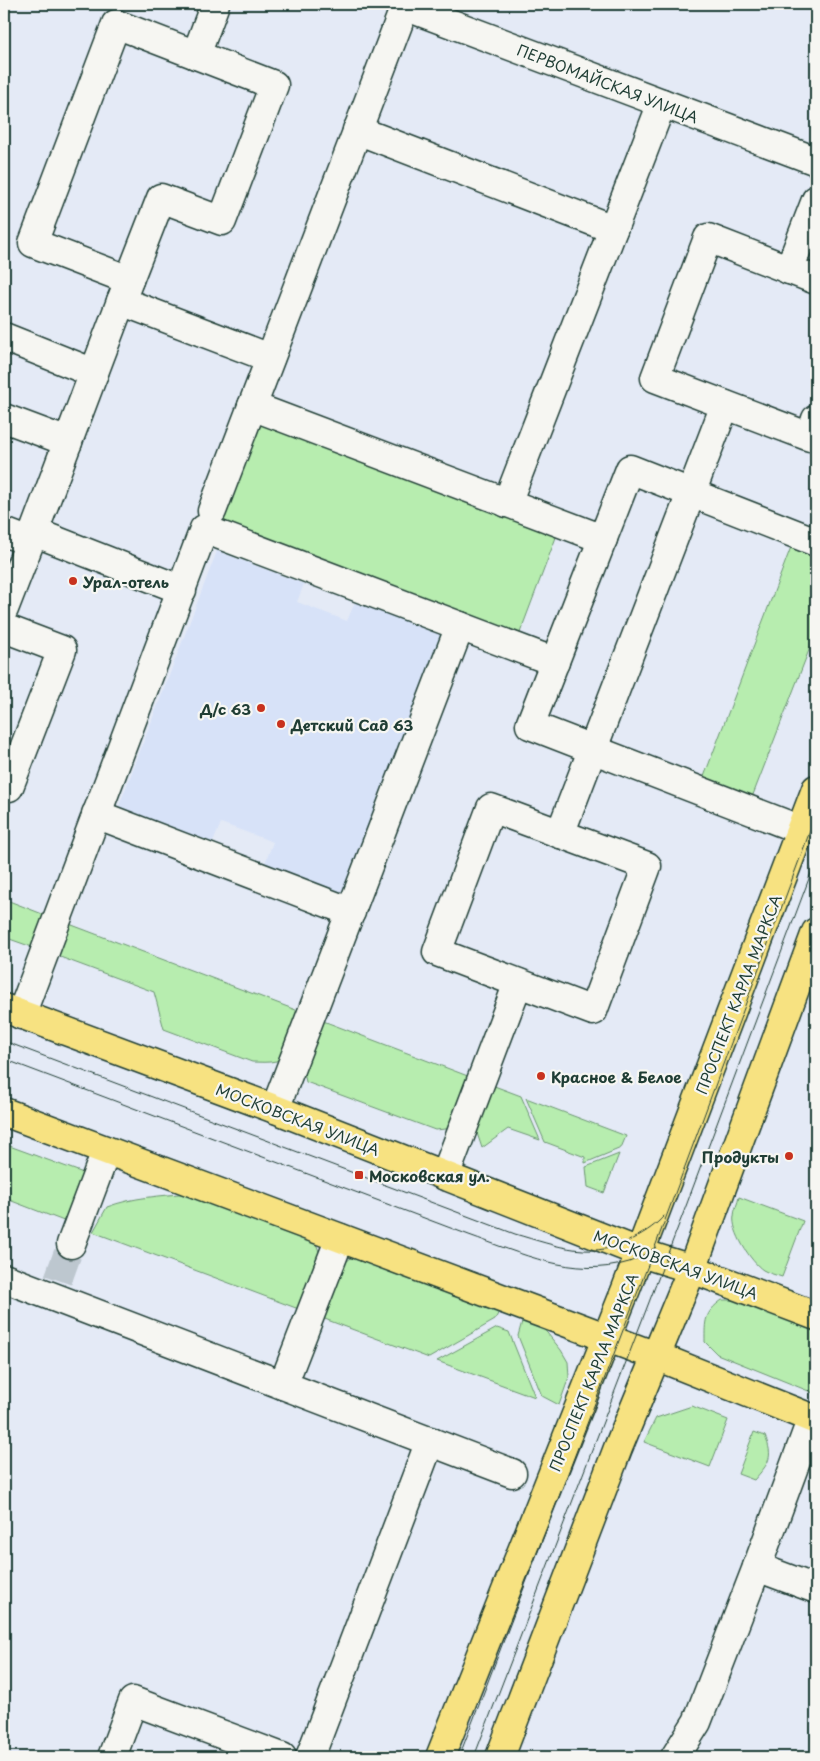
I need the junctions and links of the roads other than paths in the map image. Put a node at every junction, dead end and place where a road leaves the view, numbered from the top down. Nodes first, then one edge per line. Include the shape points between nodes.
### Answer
1 (215, 4) edge
2 (402, 5) edge
3 (196, 55) junction
4 (662, 103) junction
5 (357, 130) junction
6 (816, 162) edge
7 (816, 200) edge
8 (613, 229) junction
9 (790, 270) junction
10 (816, 280) edge
11 (125, 291) junction
12 (4, 338) edge
13 (270, 358) junction
14 (94, 373) junction
15 (725, 405) junction
16 (252, 406) junction
17 (4, 418) edge
18 (816, 420) edge
19 (68, 442) junction
20 (691, 493) junction
21 (507, 503) junction
22 (212, 511) dead end
23 (4, 532) edge
24 (32, 537) junction
25 (603, 540) junction
26 (816, 542) edge
27 (182, 590) junction
28 (4, 609) edge
29 (460, 626) junction
30 (4, 628) edge
31 (555, 662) junction
32 (592, 749) junction
33 (4, 785) edge
34 (816, 788) edge
35 (96, 814) junction
36 (800, 830) junction
37 (560, 834) junction
38 (351, 912) junction
39 (816, 932) edge
40 (518, 982) junction
41 (12, 1011) edge
42 (275, 1110) junction
43 (4, 1112) edge
44 (106, 1151) junction
45 (445, 1176) junction
46 (340, 1238) junction
47 (71, 1244) tunnel mouth
48 (640, 1252) junction
49 (692, 1269) junction
50 (4, 1278) edge
51 (816, 1316) edge
52 (606, 1338) junction
53 (656, 1356) junction
54 (283, 1385) junction
55 (814, 1419) edge
56 (430, 1442) junction
57 (512, 1473) dead end
58 (757, 1567) junction
59 (816, 1589) edge
60 (112, 1757) edge
61 (282, 1757) edge
62 (310, 1757) edge
63 (440, 1757) edge
64 (500, 1757) edge
65 (675, 1757) edge

1 - 3 street
2 - 4 street, ПЕРВОМАЙСКАЯ УЛИЦА
2 - 5 street
3 - 11 street via 274,85 222,221 161,198
3 - 11 street via 116,24 33,243
4 - 6 street, ПЕРВОМАЙСКАЯ УЛИЦА
4 - 8 street
5 - 8 street
5 - 13 street
7 - 9 street
8 - 21 street
9 - 10 street
9 - 15 street via 708,238 655,378
11 - 13 street
11 - 14 street
12 - 14 street
13 - 16 street
14 - 19 street
15 - 18 street via 810,437
15 - 20 street
16 - 21 street
16 - 22 street
17 - 19 street
19 - 24 street
20 - 25 street via 630,469
20 - 26 street
20 - 32 street
21 - 25 street
23 - 24 street
24 - 27 street
24 - 28 street
25 - 31 street
27 - 29 street via 204,529
27 - 35 street
29 - 31 street
29 - 38 street
30 - 33 street via 62,650 9,787
31 - 32 street via 530,725
32 - 36 street
32 - 37 street
34 - 36 main road, ПРОСПЕКТ КАРЛА МАРКСА
35 - 38 street
35 - 41 street
36 - 48 main road, ПРОСПЕКТ КАРЛА МАРКСА
37 - 40 street via 491,808 437,952
37 - 40 street via 647,866 592,1011
38 - 42 street
39 - 49 main road
40 - 45 street
41 - 42 main road, МОСКОВСКАЯ УЛИЦА
42 - 45 main road, МОСКОВСКАЯ УЛИЦА
43 - 44 main road
44 - 46 main road
44 - 47 street
45 - 48 main road, МОСКОВСКАЯ УЛИЦА
46 - 52 main road
46 - 54 street
48 - 49 main road, МОСКОВСКАЯ УЛИЦА
48 - 52 main road, ПРОСПЕКТ КАРЛА МАРКСА
49 - 51 main road, МОСКОВСКАЯ УЛИЦА
49 - 53 main road
50 - 54 street via 55,1288
52 - 53 main road
52 - 63 main road, ПРОСПЕКТ КАРЛА МАРКСА
53 - 55 main road
53 - 64 main road
54 - 56 street
55 - 58 street
56 - 57 street
56 - 62 street
58 - 59 street
58 - 65 street via 697,1722
60 - 61 street via 133,1701

